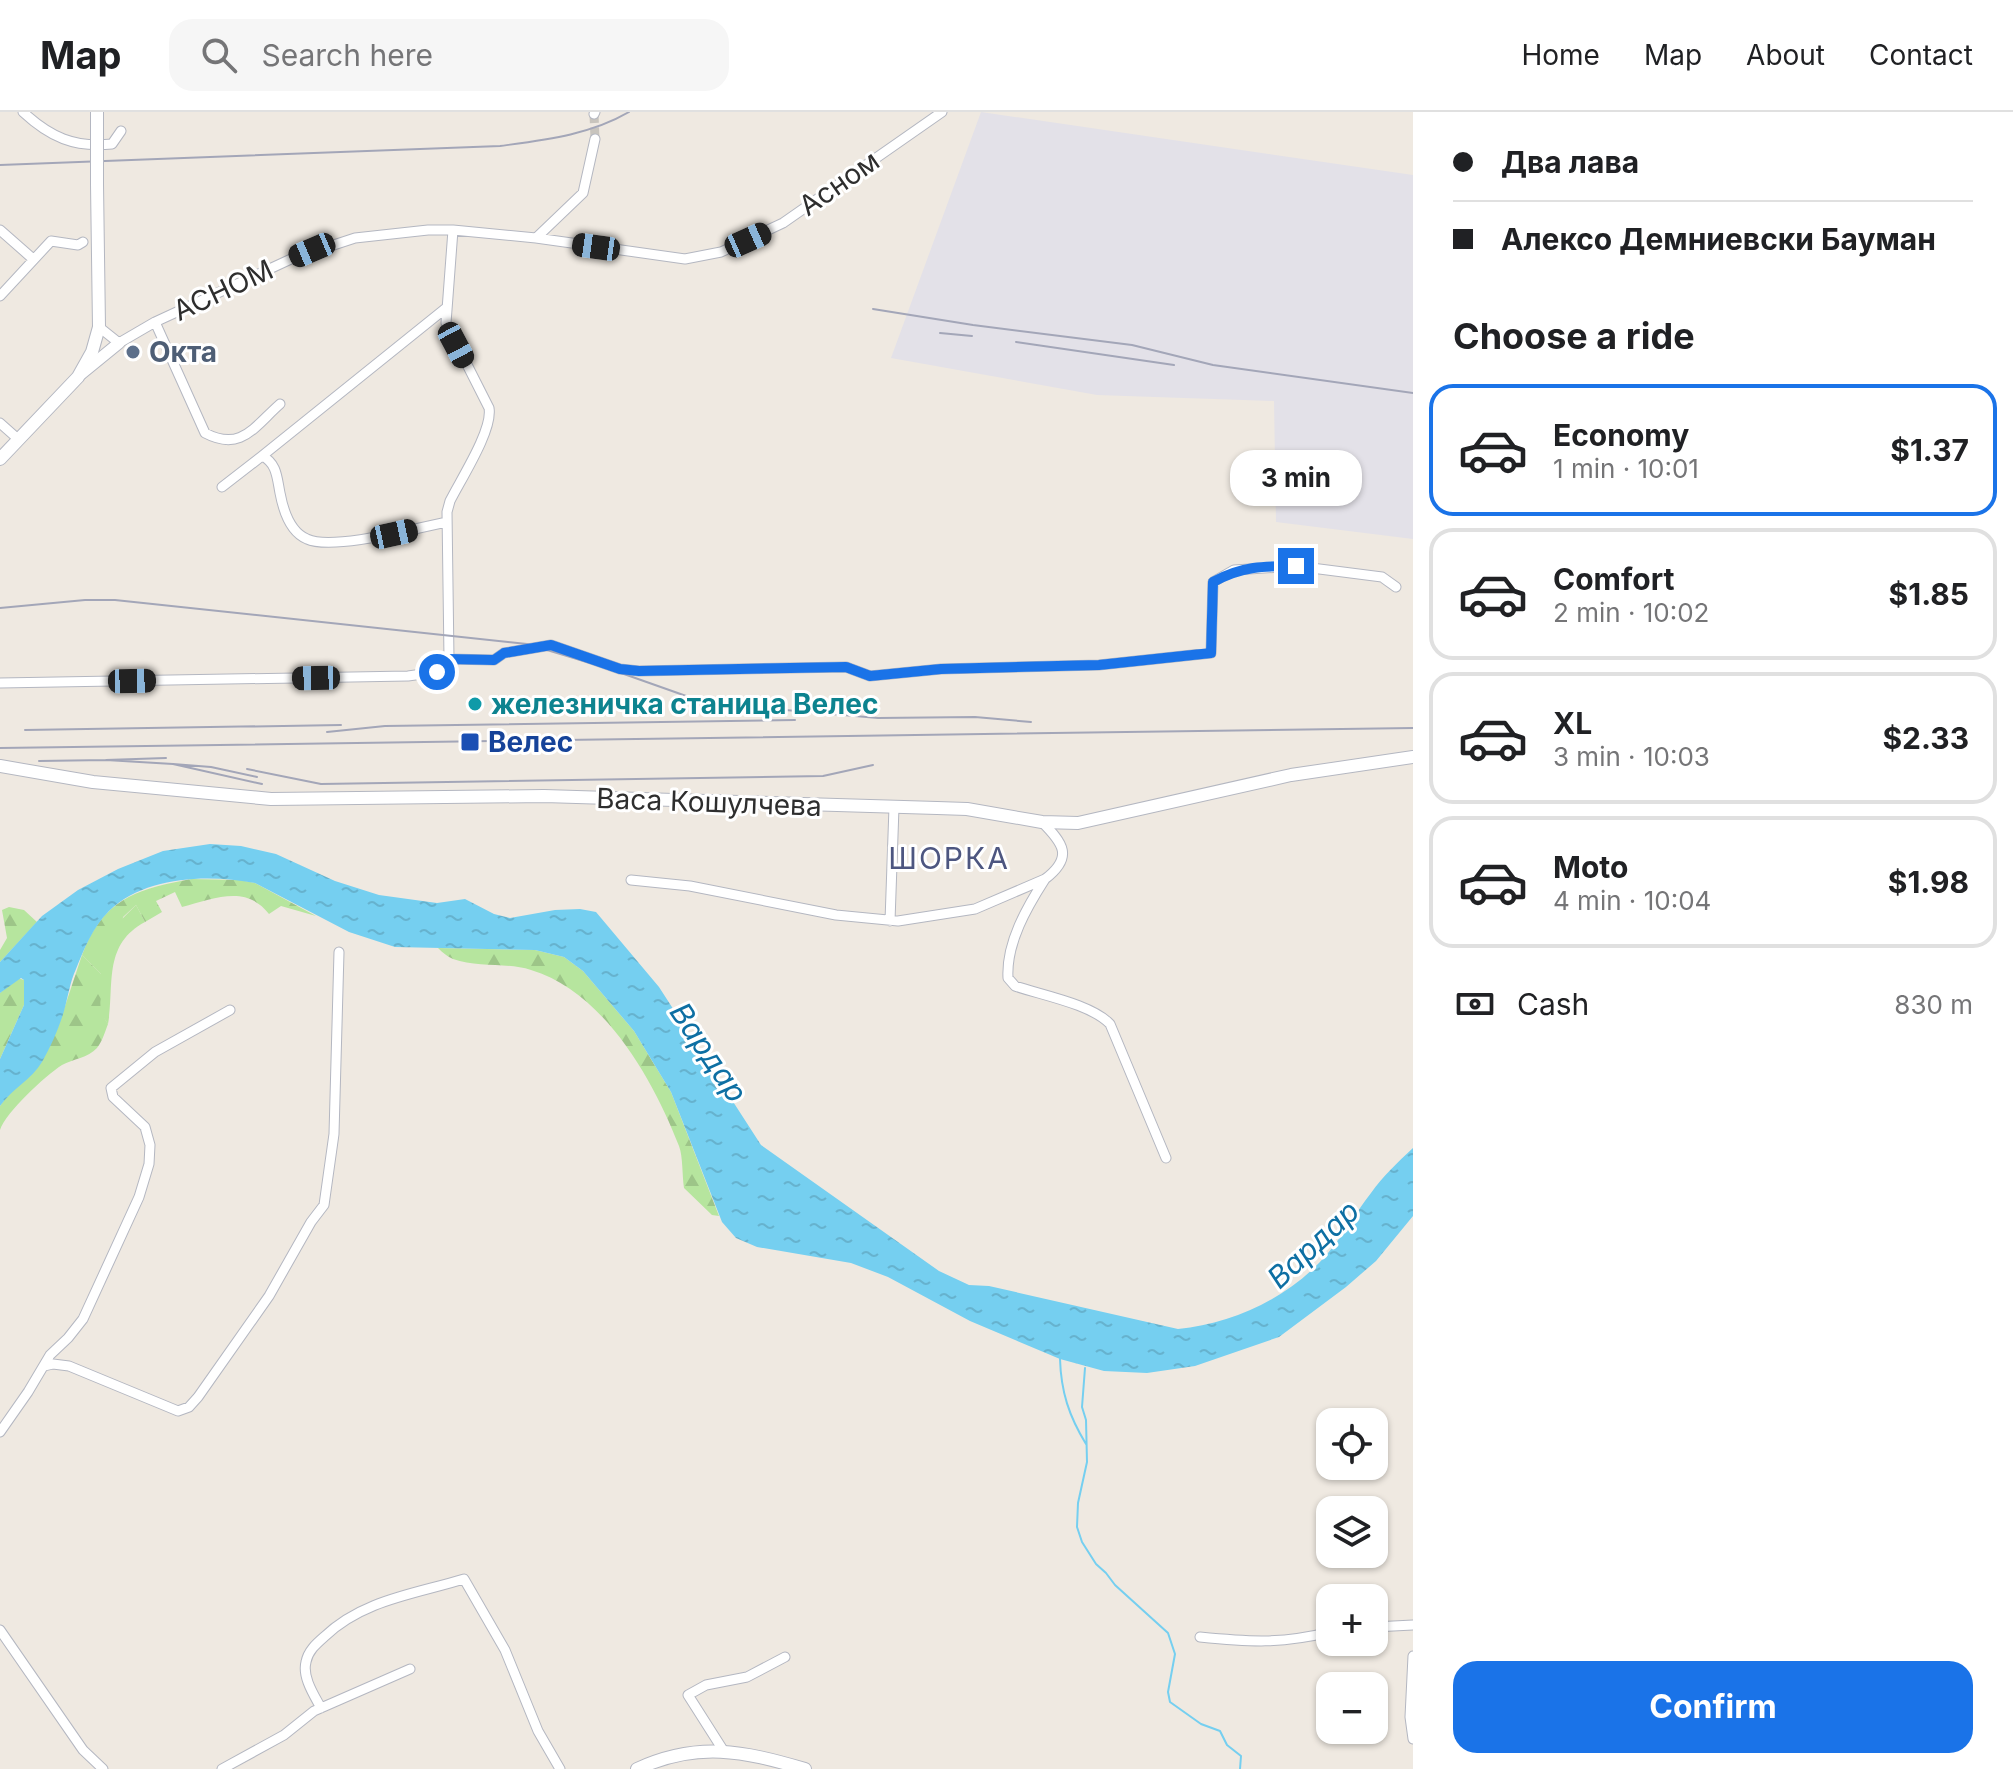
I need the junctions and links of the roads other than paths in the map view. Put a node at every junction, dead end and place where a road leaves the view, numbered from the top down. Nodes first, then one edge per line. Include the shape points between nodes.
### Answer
1 (23, 112) edge
2 (942, 112) edge
3 (97, 119) edge
4 (121, 131) dead end
5 (595, 139) tunnel mouth
6 (0, 230) edge
7 (453, 230) junction
8 (536, 238) junction
9 (83, 242) dead end
10 (33, 259) junction
11 (685, 259) joint
12 (0, 296) edge
13 (446, 308) junction
14 (155, 322) junction
15 (99, 327) junction
16 (119, 343) junction
17 (78, 377) junction
18 (280, 404) dead end
19 (0, 423) edge
20 (18, 439) junction
21 (262, 456) junction
22 (0, 459) edge
23 (222, 487) dead end
24 (447, 522) junction
25 (1396, 587) dead end
26 (449, 659) junction
27 (0, 683) edge
28 (1413, 757) edge
29 (0, 766) edge
30 (894, 807) junction
31 (1042, 822) junction
32 (1045, 879) junction
33 (631, 880) dead end
34 (890, 921) junction
35 (339, 952) dead end
36 (230, 1010) dead end
37 (1166, 1158) dead end
38 (44, 1366) junction
39 (0, 1432) edge
40 (1413, 1625) edge
41 (1388, 1626) edge
42 (0, 1630) edge
43 (1316, 1635) edge
44 (1200, 1637) dead end
45 (1413, 1656) edge
46 (785, 1657) dead end
47 (410, 1669) dead end
48 (321, 1708) junction
49 (1413, 1739) edge
50 (723, 1750) junction
51 (103, 1769) edge
52 (222, 1769) edge
53 (560, 1769) edge
54 (637, 1769) edge
55 (805, 1769) edge

1 - 4 street via 42,130 88,147 112,144
2 - 11 street, Асном via 783,223 721,252
3 - 15 main road, bridge
5 - 8 street via 583,193
6 - 10 street
7 - 8 street, АСНОМ
7 - 13 street
7 - 14 street, АСНОМ via 370,236 312,250
8 - 11 street, АСНОМ
9 - 10 street via 51,241
10 - 12 street
13 - 21 street
13 - 24 street via 449,333 491,418 450,501
14 - 16 street, АСНОМ
14 - 18 street via 205,433 221,441 241,439
15 - 16 street
15 - 17 main road
16 - 17 street, АСНОМ
17 - 20 main road, АСНОМ
19 - 20 street
20 - 22 main road, АСНОМ
21 - 23 street
21 - 24 street via 273,463 284,513 308,540 368,538
24 - 26 street
25 - 26 street via 1368,574 1296,566 1234,570 1213,582 1211,653 1099,665 870,676 846,667 639,671 551,645 504,653 494,660
26 - 27 street via 437,672 408,676
28 - 31 main road, Васа Кошулчева via 1250,783 1097,821
29 - 30 main road, Васа Кошулчева via 93,782 271,799 544,796
30 - 31 main road, Васа Кошулчева via 967,809
30 - 34 street
31 - 32 street via 1063,849 1060,862
32 - 34 street via 975,909
32 - 37 street via 1014,939 1008,978 1015,986 1106,1019
33 - 34 street
35 - 38 street via 334,1134 324,1205 198,1397 178,1411 69,1366
36 - 38 street via 155,1052 111,1088 113,1097 145,1127 149,1164 87,1312
38 - 39 street
40 - 41 street
42 - 51 street via 83,1750
43 - 44 street via 1264,1642
45 - 49 street
46 - 50 street via 747,1677 706,1685 688,1695
47 - 48 street
48 - 52 street
48 - 53 street via 305,1666 309,1653 327,1634 351,1615 410,1592 464,1579 505,1650 538,1731
50 - 54 main road via 666,1757
50 - 55 main road

